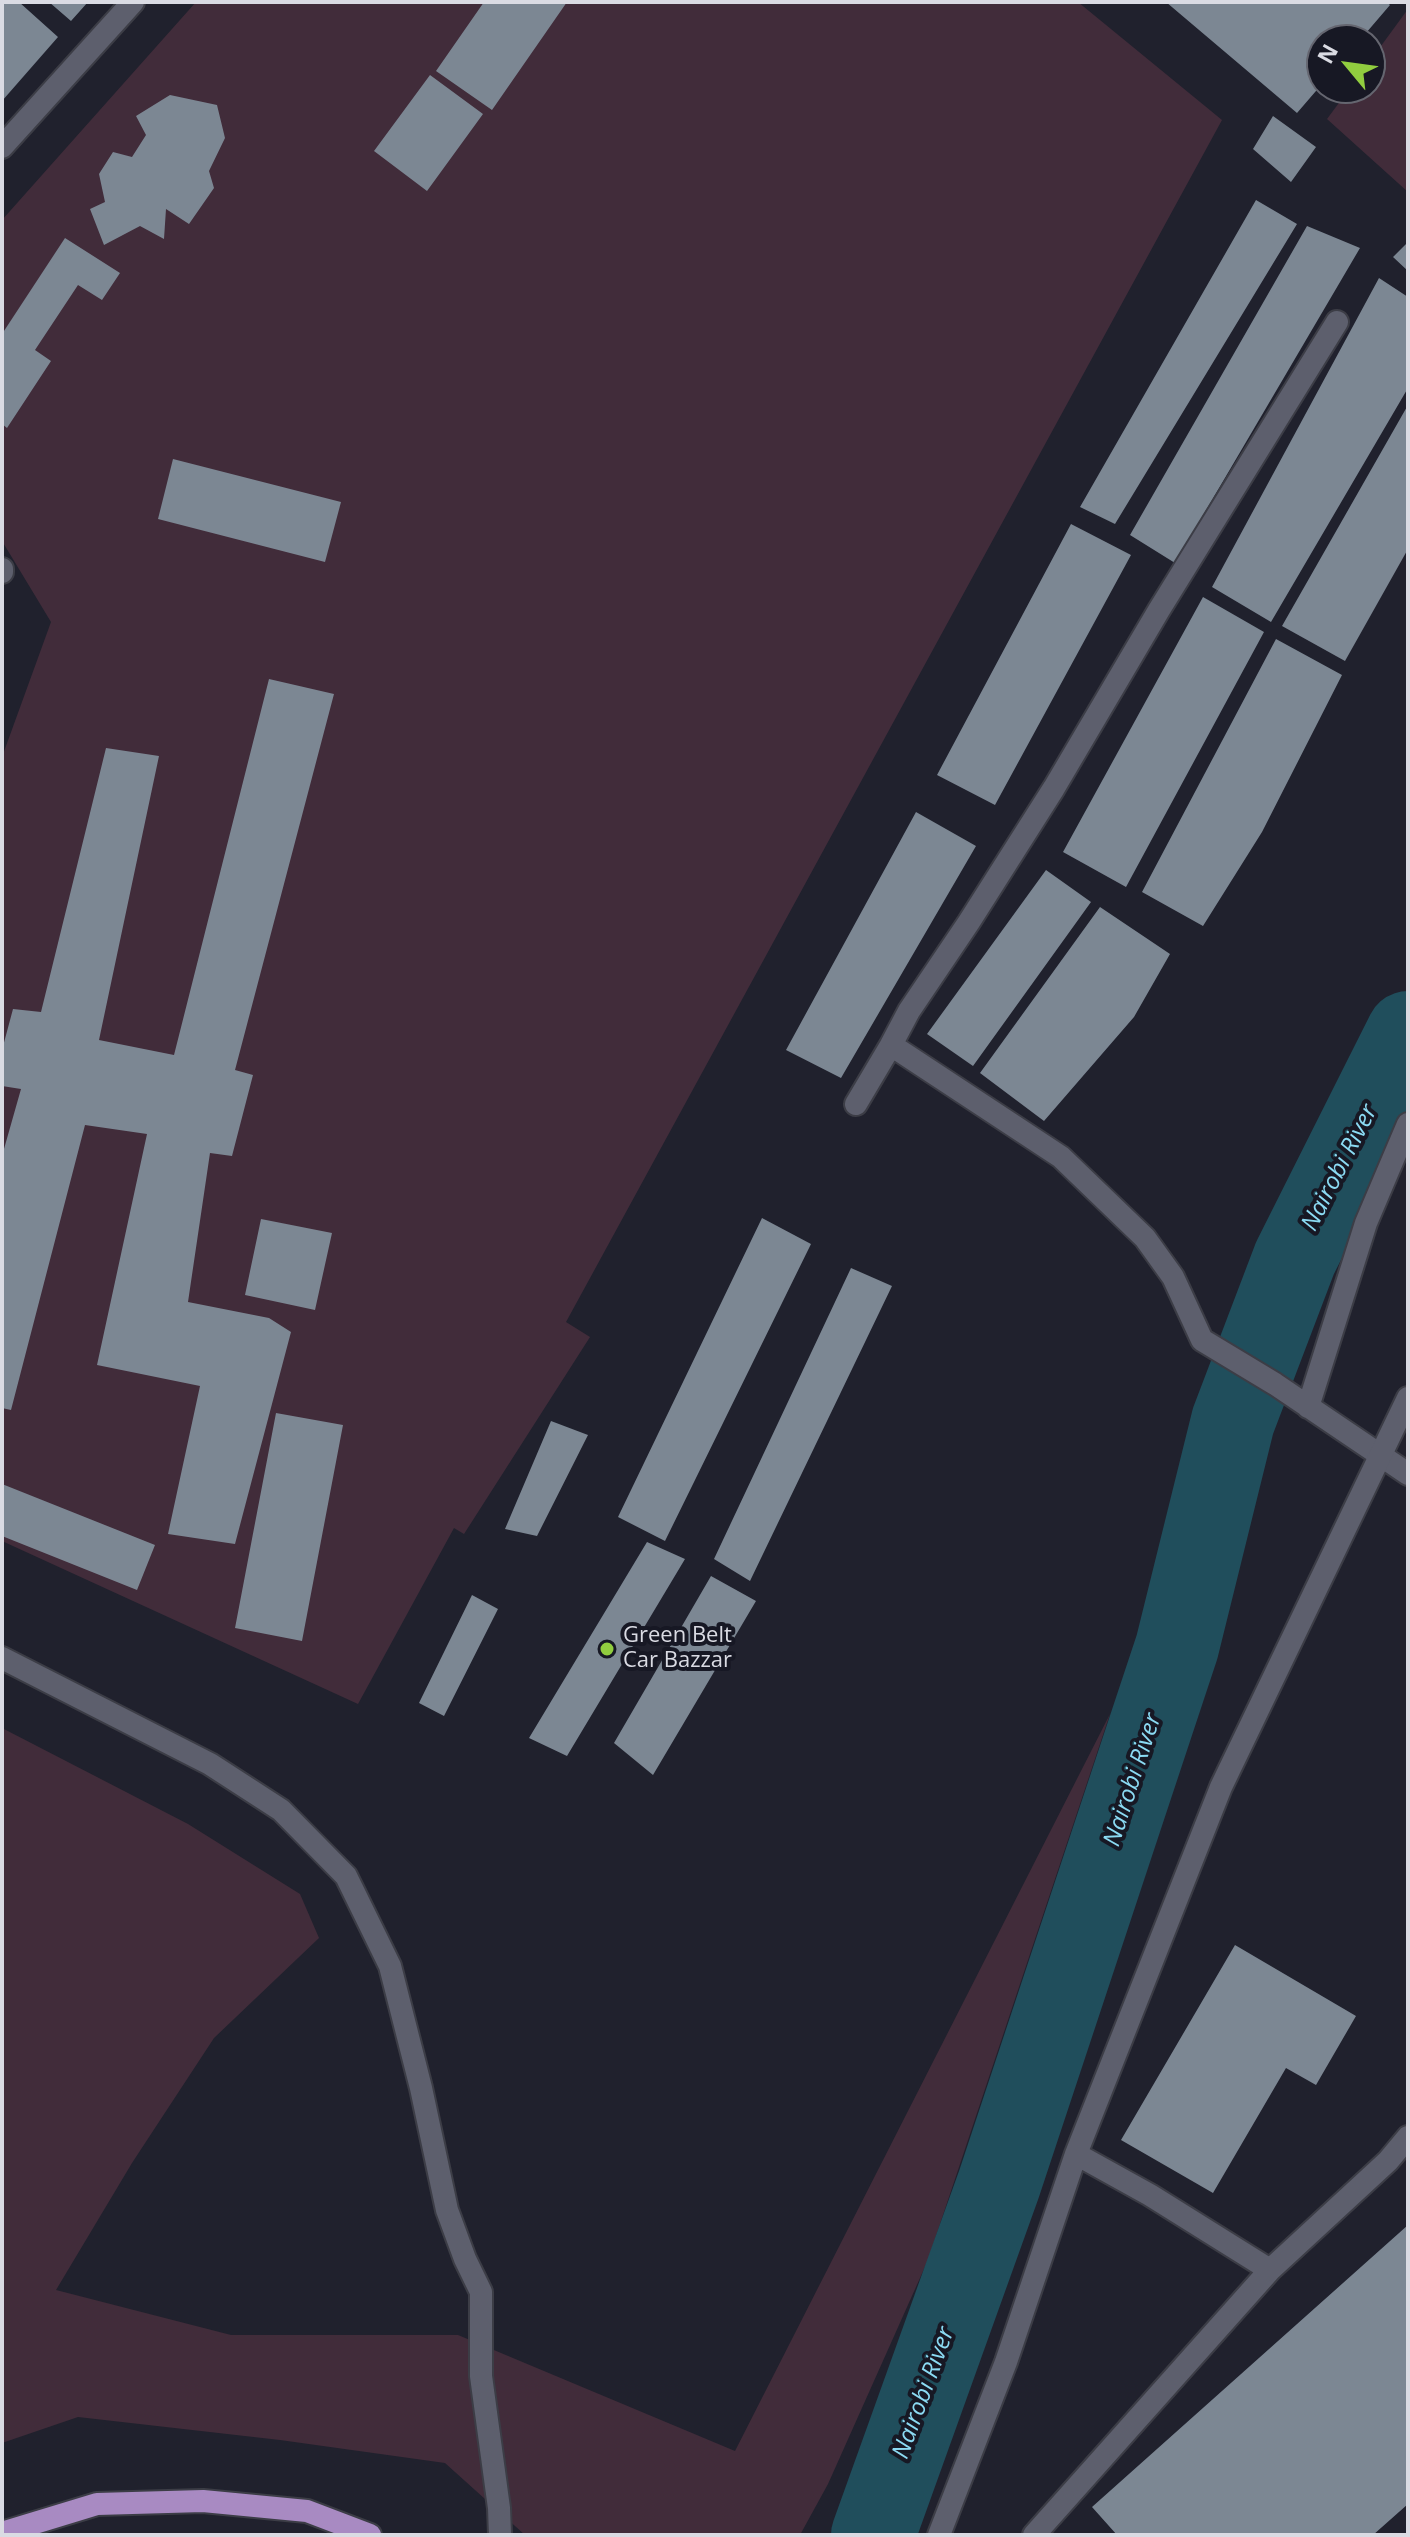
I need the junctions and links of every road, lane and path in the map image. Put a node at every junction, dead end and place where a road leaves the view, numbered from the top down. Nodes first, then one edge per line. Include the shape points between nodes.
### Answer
1 (133, 2) edge
2 (2, 147) edge
3 (1337, 322) dead end
4 (891, 1045) junction
5 (856, 1104) dead end
6 (1408, 1124) edge
7 (1408, 1398) edge
8 (1308, 1407) junction
9 (1380, 1458) junction
10 (1408, 1474) edge
11 (2, 1658) edge
12 (1408, 2137) edge
13 (1076, 2154) junction
14 (1270, 2270) junction
15 (2, 2533) edge
16 (370, 2535) edge
17 (500, 2535) edge
18 (939, 2535) edge
19 (1034, 2535) edge

1 - 2 street
3 - 4 street
4 - 5 street
4 - 8 street via 1061,1157 1145,1238 1173,1277 1202,1340
6 - 8 street via 1366,1223
7 - 9 street
8 - 9 street
9 - 10 street
9 - 13 street via 1221,1787
11 - 17 street via 222,1772 281,1810 346,1876 390,1966 447,2210 481,2292 481,2376
12 - 14 street
13 - 14 street
13 - 18 street via 1006,2362
14 - 19 street
15 - 16 highway via 97,2504 203,2501 307,2511

